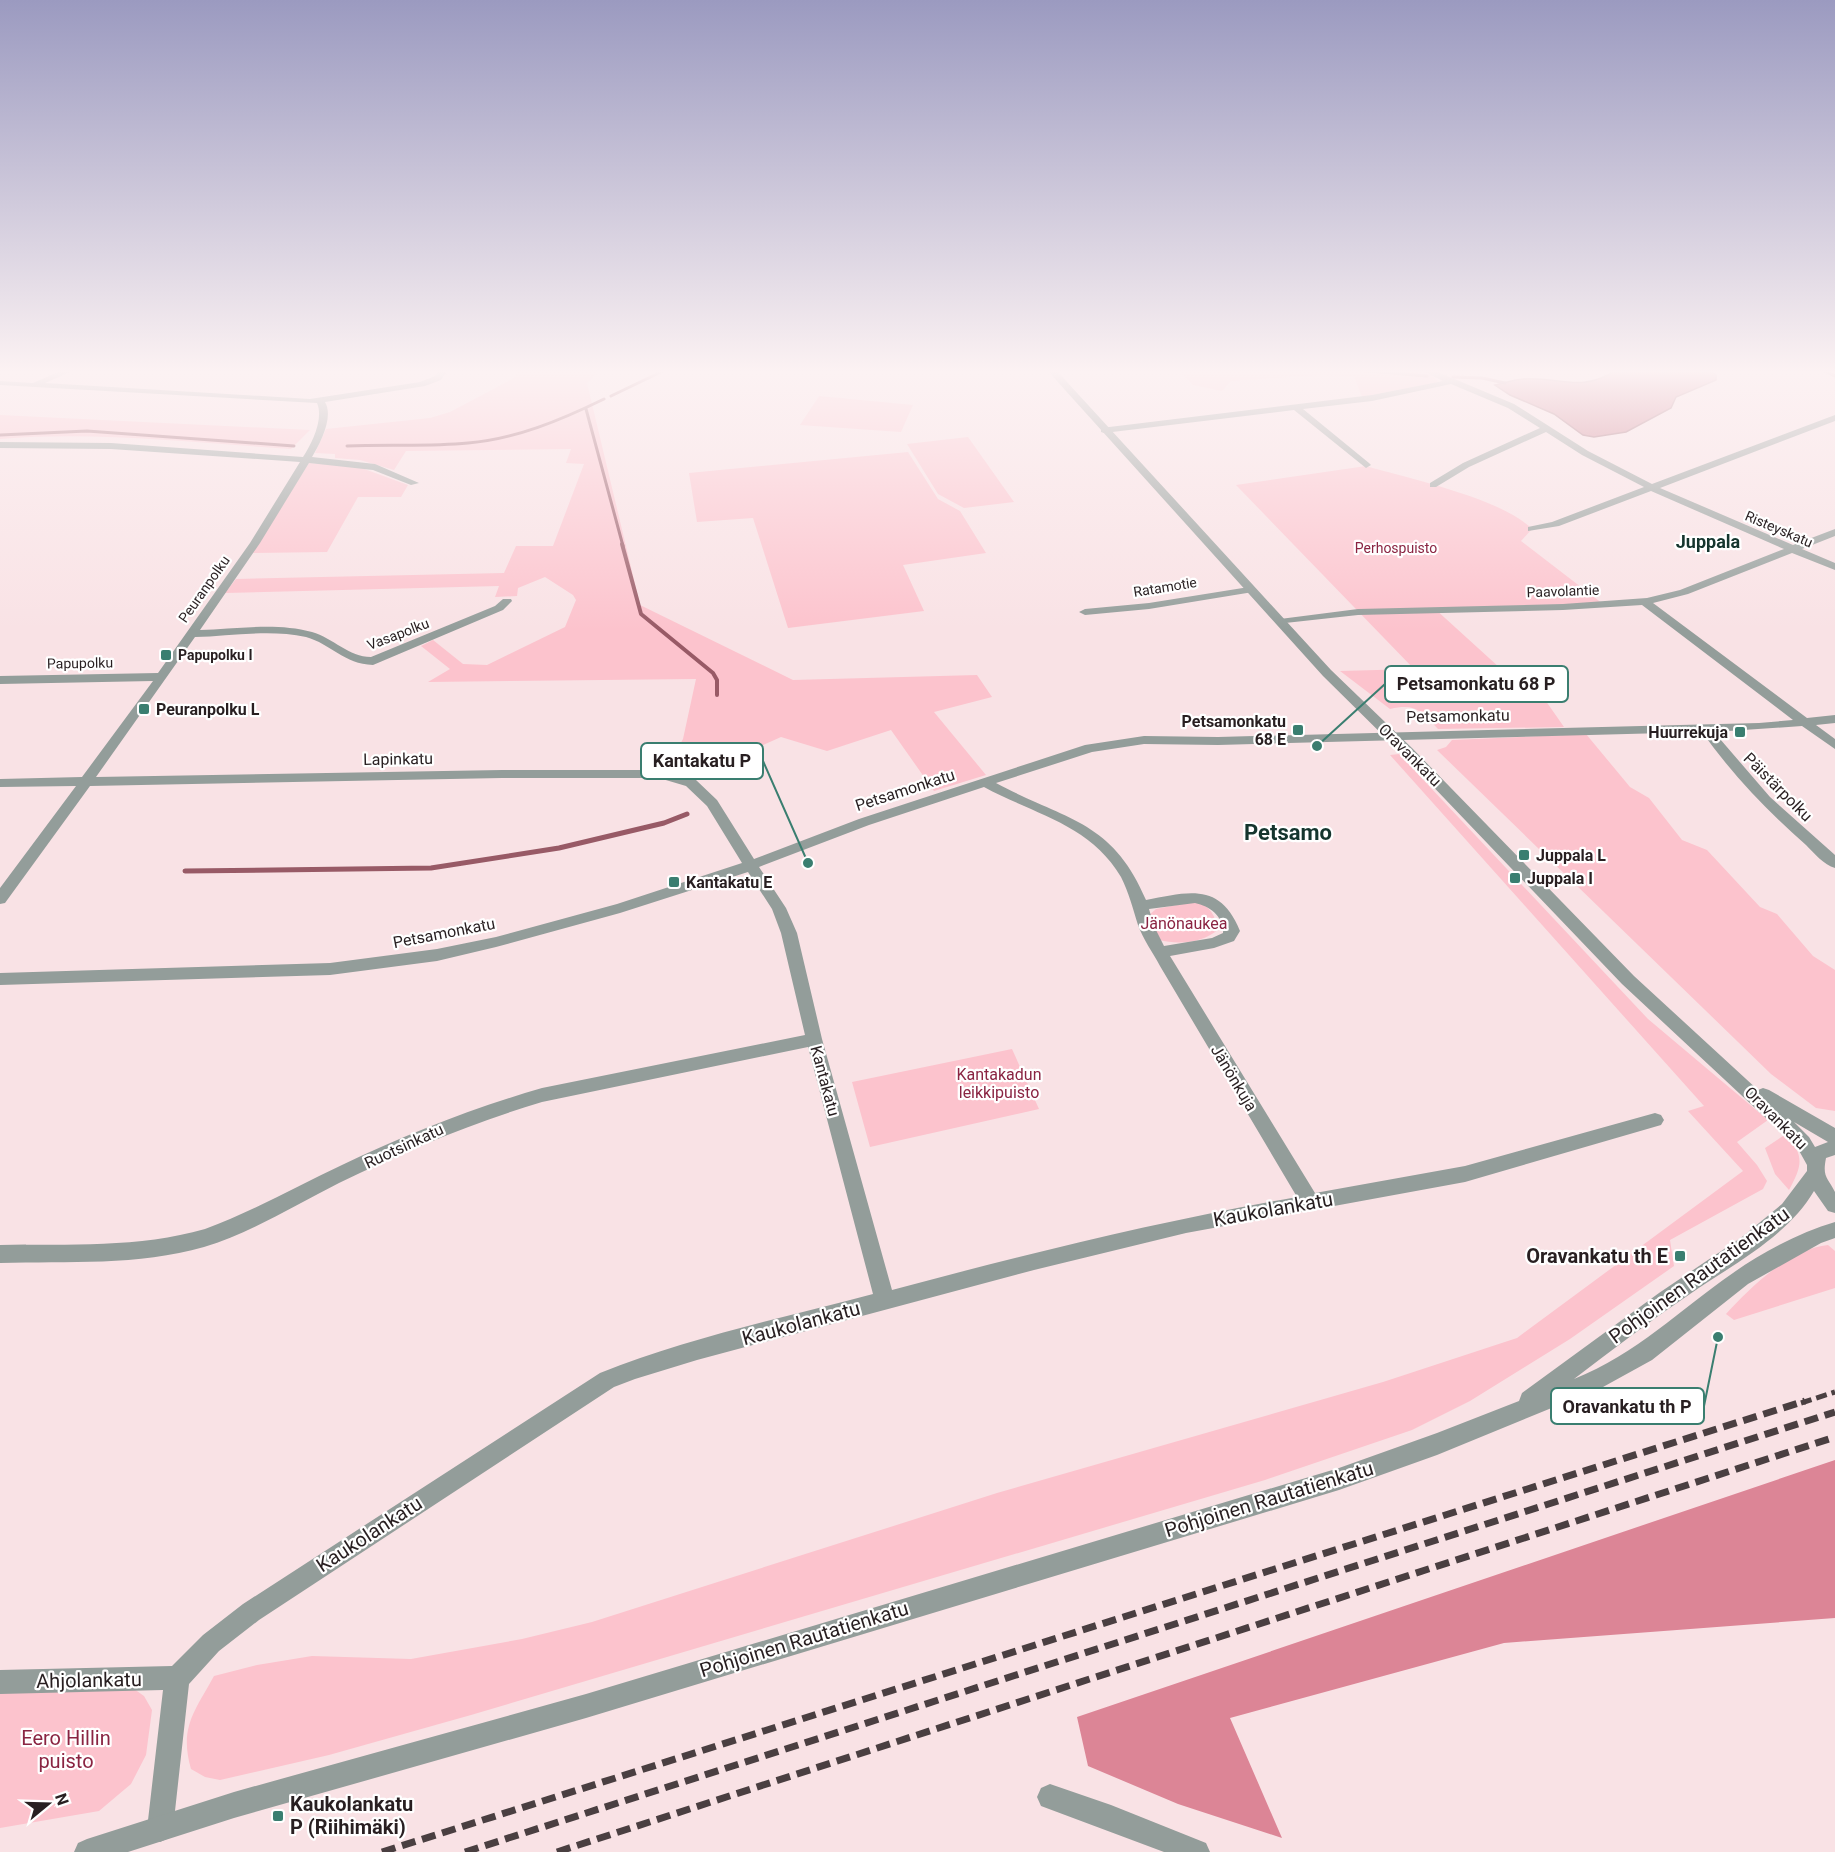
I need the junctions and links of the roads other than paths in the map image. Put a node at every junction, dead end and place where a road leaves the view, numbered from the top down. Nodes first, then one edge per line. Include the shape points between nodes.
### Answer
1 (268, 456) edge
2 (1128, 456) edge
3 (1356, 456) edge
4 (1486, 456) edge
5 (1592, 456) edge
6 (1735, 456) edge
7 (307, 459) junction
8 (1366, 465) dead end
9 (414, 483) dead end
10 (1433, 485) dead end
11 (1652, 488) junction
12 (1532, 529) dead end
13 (1835, 532) edge
14 (1792, 549) junction
15 (1835, 567) edge
16 (1249, 590) junction
17 (507, 601) dead end
18 (1644, 601) junction
19 (1085, 612) dead end
20 (1280, 622) junction
21 (191, 634) junction
22 (161, 677) junction
23 (0, 680) edge
24 (1835, 719) edge
25 (1803, 721) junction
26 (1705, 728) junction
27 (1391, 736) junction
28 (1835, 745) edge
29 (86, 781) junction
30 (0, 783) edge
31 (986, 783) junction
32 (1835, 862) edge
33 (752, 866) junction
34 (0, 899) edge
35 (1141, 906) junction
36 (1161, 952) junction
37 (0, 978) edge
38 (814, 1039) junction
39 (1733, 1075) junction
40 (1655, 1120) dead end
41 (1835, 1137) edge
42 (1835, 1147) edge
43 (1815, 1168) junction
44 (1310, 1202) junction
45 (1835, 1205) edge
46 (1835, 1230) edge
47 (0, 1254) edge
48 (885, 1301) junction
49 (1515, 1411) junction
50 (177, 1678) junction
51 (0, 1682) edge
52 (1050, 1797) dead end
53 (160, 1829) junction
54 (87, 1852) edge
55 (1197, 1852) edge

1 - 7 street
2 - 16 street, Oravankatu
3 - 8 street
4 - 10 street
5 - 11 street, Risteyskatu
6 - 11 street
7 - 9 street via 375,467
7 - 21 street, Peuranpolku via 255,543
11 - 12 street
11 - 14 street, Risteyskatu
13 - 14 street, Paavolantie
14 - 15 street, Risteyskatu
14 - 18 street, Paavolantie via 1684,592
16 - 19 street, Ratamotie
16 - 20 street, Oravankatu
17 - 21 street, Vasapolku via 499,608 373,661 356,661 329,641 303,633
18 - 20 street, Paavolantie via 1358,612
18 - 25 street
20 - 27 street, Oravankatu
21 - 22 street, Peuranpolku
22 - 23 street, Papupolku
22 - 29 street, Peuranpolku
24 - 25 street, Petsamonkatu
25 - 26 street, Petsamonkatu
25 - 28 street
26 - 27 street, Petsamonkatu
26 - 32 street, Päistärpolku via 1738,773
27 - 31 street, Petsamonkatu via 1125,743 1065,755
27 - 39 street, Oravankatu via 1628,980
29 - 30 street, Lapinkatu
29 - 33 street, Lapinkatu via 660,774 691,783 712,802
29 - 34 street, Peuranpolku
31 - 33 street, Petsamonkatu via 853,826
31 - 35 street, Jänönkuja via 1081,827 1098,839
33 - 37 street, Petsamonkatu via 496,942 384,963 308,970
33 - 38 street, Kantakatu via 779,908 789,933
35 - 36 street, Jänönkuja via 1148,930
35 - 36 street via 1201,897 1211,901 1230,922 1229,937
36 - 44 street, Jänönkuja
38 - 47 street, Ruotsinkatu via 498,1106 451,1123 201,1239 174,1246 126,1250
38 - 48 street, Kantakatu
39 - 41 street, Oravankatu
39 - 43 street, Oravankatu via 1803,1142
40 - 44 street, Kaukolankatu via 1465,1174
42 - 43 street via 1820,1154
43 - 45 street, Oravankatu via 1819,1184
43 - 49 street, Pohjoinen Rautatienkatu via 1807,1190 1771,1227 1641,1316
44 - 48 street, Kaukolankatu via 1186,1225
46 - 49 street, Pohjoinen Rautatienkatu via 1815,1236 1741,1278 1644,1353 1596,1380
48 - 50 street, Kaukolankatu via 698,1350 607,1380 251,1612 211,1643
49 - 53 street, Pohjoinen Rautatienkatu via 1339,1479 586,1706
50 - 51 street, Ahjolankatu
50 - 53 street
52 - 55 street
53 - 54 street, Pohjoinen Rautatienkatu

